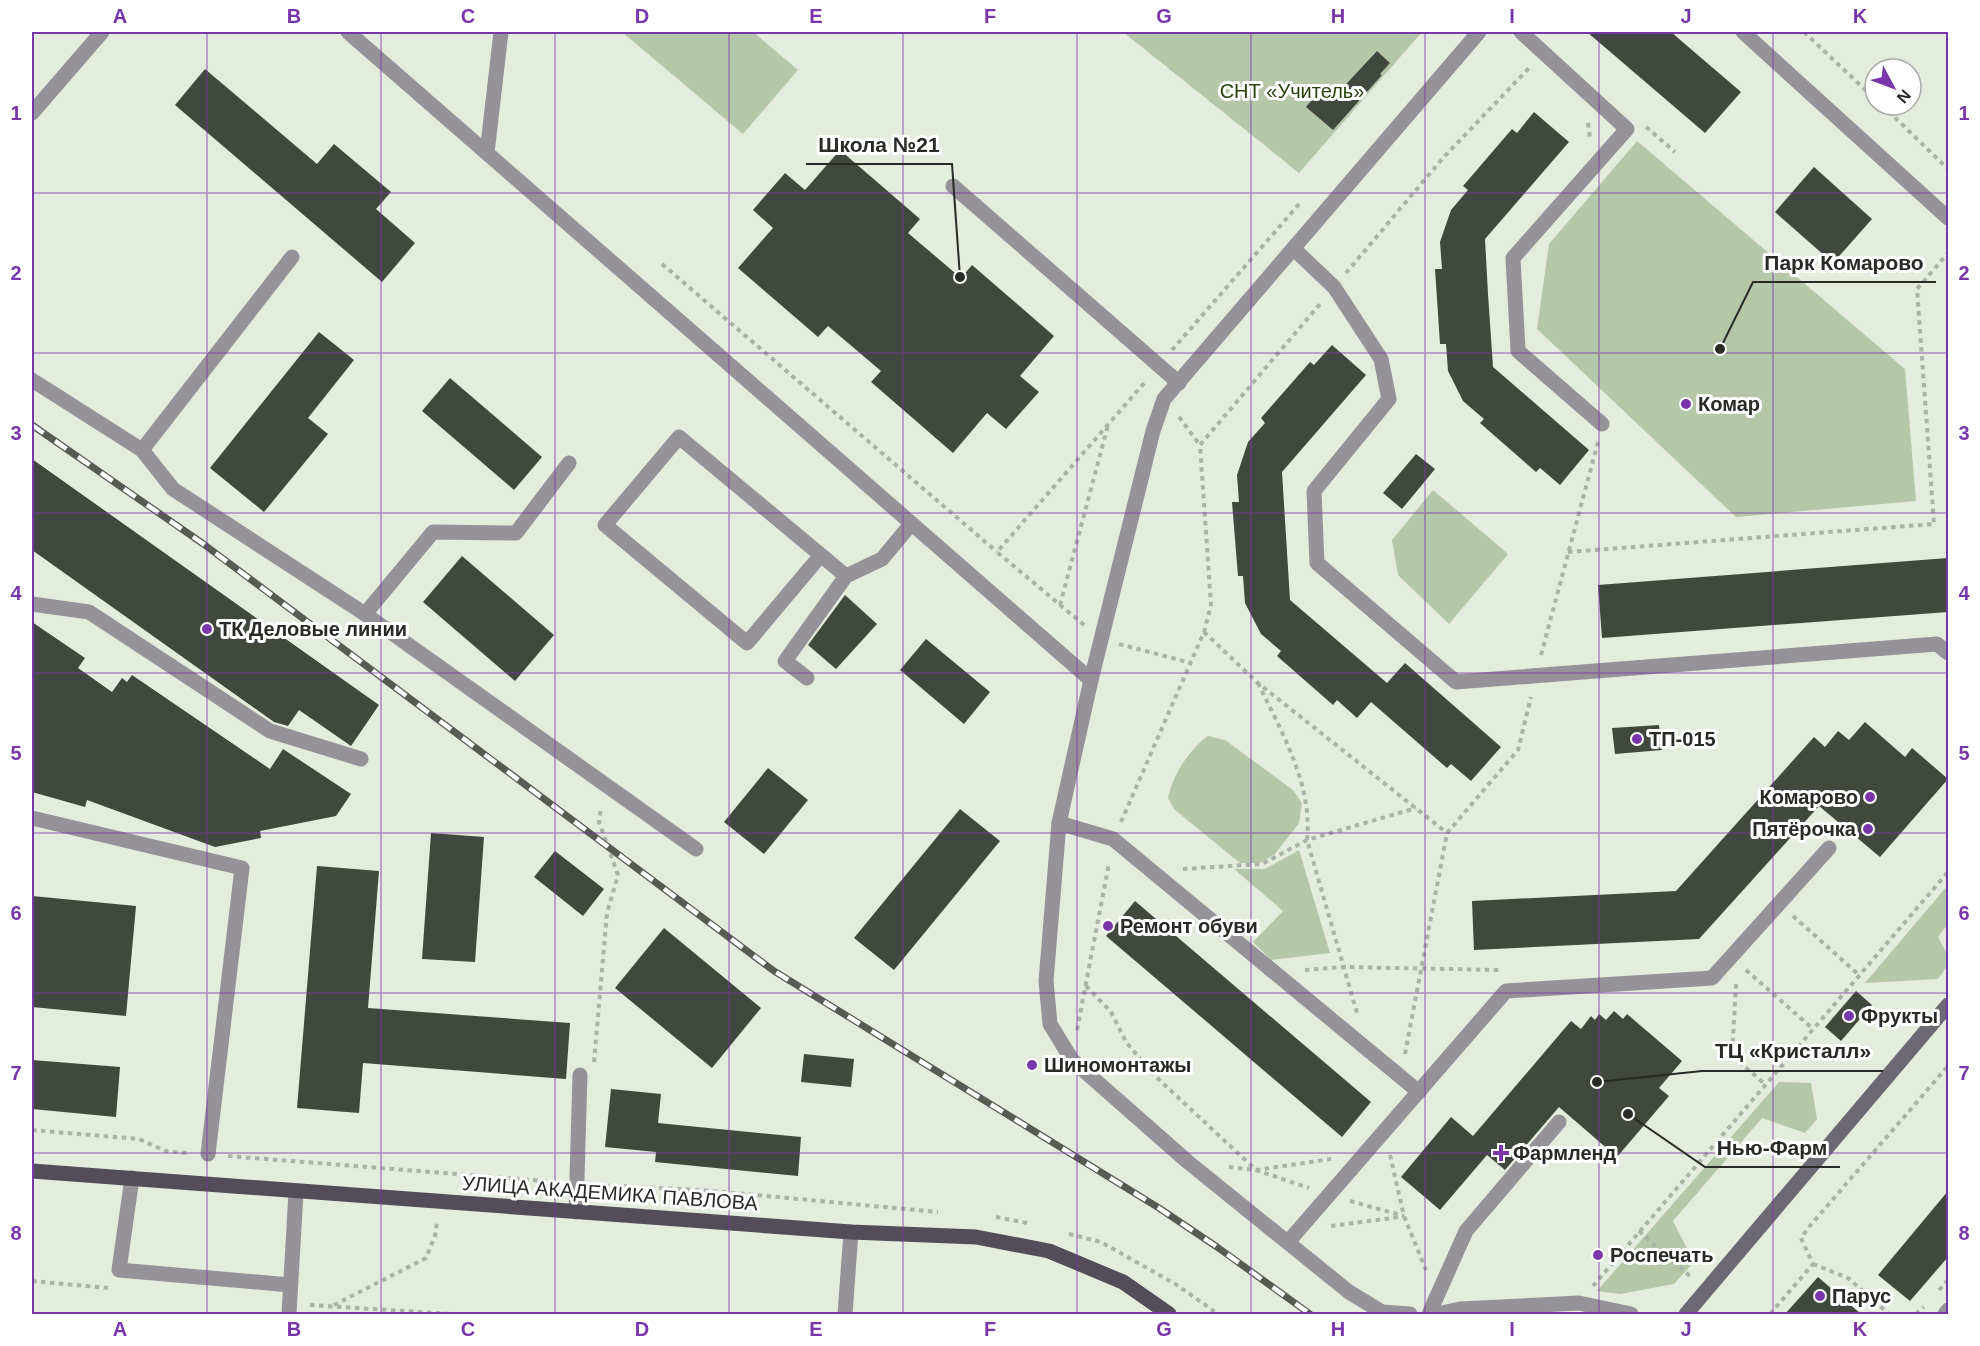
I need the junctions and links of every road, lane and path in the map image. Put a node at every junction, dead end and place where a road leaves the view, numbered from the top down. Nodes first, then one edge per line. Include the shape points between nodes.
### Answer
1 (102, 32) edge
2 (348, 32) edge
3 (501, 32) edge
4 (1479, 32) edge
5 (1521, 32) edge
6 (1743, 32) edge
7 (1804, 32) edge
8 (1544, 53) junction
9 (1863, 88) edge
10 (32, 113) edge
11 (1894, 117) edge
12 (487, 153) junction
13 (1948, 169) edge
14 (953, 186) dead end
15 (1301, 202) dead end
16 (1948, 218) edge
17 (1294, 249) junction
18 (1948, 253) edge
19 (292, 257) dead end
20 (662, 264) dead end
21 (1334, 287) junction
22 (1159, 365) junction
23 (32, 380) edge
24 (1179, 383) junction
25 (1108, 424) junction
26 (1602, 424) joint
27 (142, 450) junction
28 (569, 462) dead end
29 (911, 524) junction
30 (997, 552) junction
31 (1568, 552) junction
32 (821, 555) junction
33 (846, 576) junction
34 (32, 604) edge
35 (1060, 605) junction
36 (365, 614) junction
37 (1204, 632) junction
38 (1101, 640) junction
39 (1948, 654) edge
40 (1191, 663) junction
41 (1536, 676) junction
42 (807, 678) dead end
43 (1091, 680) junction
44 (1258, 683) junction
45 (361, 759) dead end
46 (605, 784) junction
47 (1416, 808) junction
48 (32, 818) edge
49 (1059, 824) junction
50 (1447, 833) junction
51 (1113, 839) junction
52 (1307, 840) junction
53 (1829, 848) dead end
54 (696, 849) dead end
55 (1153, 871) junction
56 (1948, 872) edge
57 (1779, 903) junction
58 (1735, 959) junction
59 (1344, 967) junction
60 (1421, 969) junction
61 (1500, 970) dead end
62 (1275, 972) junction
63 (1859, 975) junction
64 (1086, 985) junction
65 (1948, 1005) edge
66 (1813, 1029) junction
67 (1367, 1049) junction
68 (1072, 1060) junction
69 (1948, 1065) edge
70 (1395, 1072) junction
71 (580, 1075) joint
72 (1765, 1084) junction
73 (1419, 1092) junction
74 (1559, 1122) dead end
75 (1385, 1130) junction
76 (208, 1154) dead end
77 (1364, 1154) junction
78 (1188, 1162) junction
79 (1256, 1170) junction
80 (32, 1171) edge
81 (442, 1172) dead end
82 (132, 1178) junction
83 (296, 1192) junction
84 (1329, 1195) junction
85 (439, 1202) junction
86 (576, 1212) junction
87 (1404, 1216) junction
88 (1299, 1230) junction
89 (1639, 1231) junction
90 (851, 1232) junction
91 (1288, 1242) junction
92 (1813, 1264) junction
93 (290, 1285) junction
94 (1440, 1291) junction
95 (1706, 1291) junction
96 (1579, 1303) junction
97 (332, 1306) dead end
98 (1948, 1310) edge
99 (289, 1314) edge
100 (845, 1314) edge
101 (1169, 1314) edge
102 (1410, 1314) edge
103 (1430, 1314) edge
104 (1437, 1314) edge
105 (1631, 1314) edge
106 (1687, 1314) edge
107 (1770, 1314) edge
108 (1889, 1314) edge
109 (1945, 1314) edge

1 - 10 street
2 - 12 street
3 - 12 street
4 - 17 street
5 - 8 street
6 - 16 street
7 - 9 path
8 - 21 path via 1443,158
8 - 26 street via 1628,129 1513,258 1518,351
11 - 13 path
12 - 29 street
14 - 22 street
15 - 22 path
17 - 21 street
17 - 24 street
18 - 31 path via 1917,289 1934,524
19 - 27 street
20 - 30 path
21 - 37 path via 1200,445 1211,605
21 - 41 street via 1381,359 1389,399 1314,491 1317,564 1456,682
22 - 24 street
22 - 25 path
23 - 27 street
24 - 38 street via 1164,399 1153,431
25 - 30 path
25 - 35 path
26 - 31 path
27 - 36 street via 173,489
28 - 36 street via 516,533 433,532
29 - 33 street via 882,559
29 - 43 street
30 - 35 path
31 - 41 path
32 - 32 street via 679,437 605,525 747,644
32 - 33 street
33 - 42 street via 785,661
34 - 45 street via 89,612 270,731
35 - 38 path
36 - 46 street
37 - 40 path
37 - 44 path
38 - 40 path
38 - 43 street
39 - 41 street via 1937,644
40 - 51 path
41 - 50 path via 1518,750
43 - 49 street
44 - 47 path
44 - 52 path via 1296,763 1309,822
46 - 54 street
46 - 71 path via 599,822 618,875 607,913 593,1074
47 - 50 path
47 - 52 path
48 - 76 street via 242,868
49 - 51 street
49 - 68 street via 1046,981 1050,1024
50 - 60 path
51 - 55 street
51 - 64 path
52 - 55 path via 1262,864
52 - 59 path
53 - 57 street
55 - 62 street
56 - 63 path
57 - 58 street
57 - 63 path
58 - 66 path
58 - 72 path via 1732,1056
58 - 73 street via 1712,978 1506,991
59 - 60 path
59 - 62 path
59 - 67 path
60 - 61 path
60 - 70 path via 1403,1063
62 - 67 street
63 - 66 path
64 - 68 path
64 - 79 path via 1111,1012 1126,1042 1154,1075
65 - 95 street
66 - 72 path
67 - 70 street
68 - 78 street
69 - 92 path via 1801,1238
70 - 73 street
71 - 86 street
72 - 89 path
73 - 75 street
74 - 94 street via 1466,1231
75 - 77 street
75 - 87 path
77 - 79 path
77 - 84 street
78 - 79 path
78 - 91 street
79 - 84 path
80 - 82 main road, УЛИЦА АКАДЕМИКА ПАВЛОВА
81 - 85 path
82 - 83 main road, УЛИЦА АКАДЕМИКА ПАВЛОВА
82 - 93 street via 119,1270
83 - 85 main road, УЛИЦА АКАДЕМИКА ПАВЛОВА
83 - 93 street
84 - 87 path
84 - 88 street
85 - 86 main road, УЛИЦА АКАДЕМИКА ПАВЛОВА
85 - 97 path via 435,1236 426,1258
86 - 90 main road, УЛИЦА АКАДЕМИКА ПАВЛОВА
87 - 88 path
87 - 94 path via 1432,1284
88 - 91 street
89 - 95 path
89 - 96 path
90 - 100 street
90 - 101 main road, УЛИЦА АКАДЕМИКА ПАВЛОВА via 976,1237 1049,1251 1123,1282
91 - 102 street via 1348,1292 1382,1312
92 - 107 path
92 - 108 path via 1848,1278
93 - 99 street
94 - 103 street
95 - 106 street
96 - 104 street
96 - 105 street
98 - 109 street

